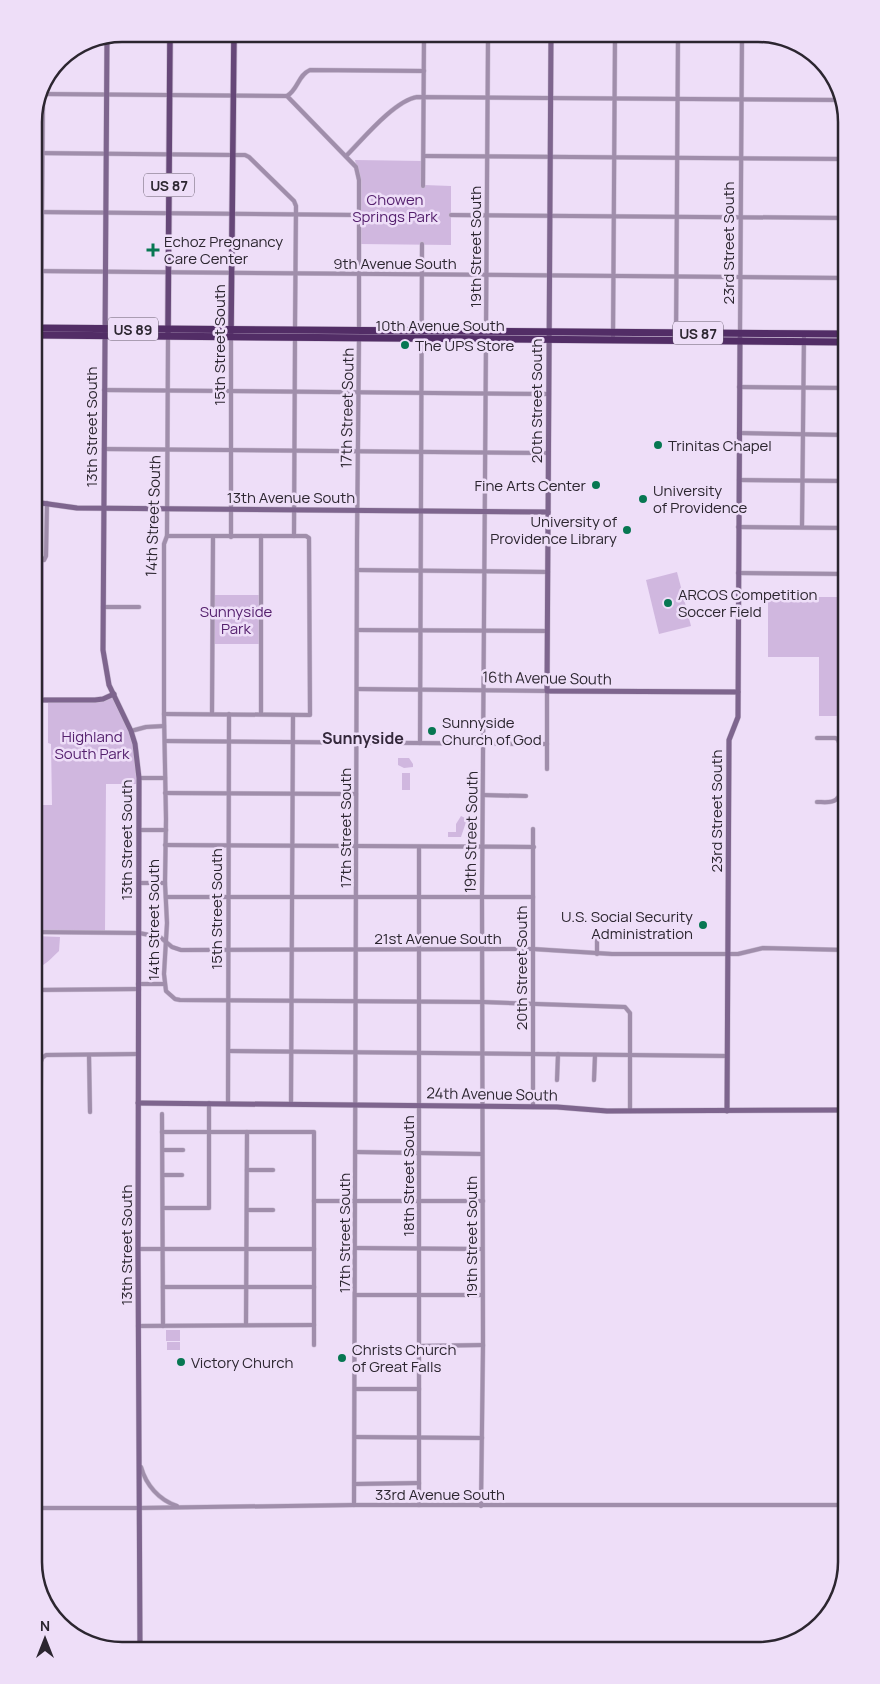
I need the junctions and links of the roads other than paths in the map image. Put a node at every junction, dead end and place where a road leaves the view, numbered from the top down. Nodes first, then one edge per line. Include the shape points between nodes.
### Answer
1 (170, 42) edge
2 (234, 42) edge
3 (424, 42) edge
4 (488, 43) edge
5 (551, 43) edge
6 (615, 43) edge
7 (678, 43) edge
8 (742, 43) edge
9 (107, 44) edge
10 (424, 71) junction
11 (106, 94) junction
12 (170, 95) junction
13 (233, 95) junction
14 (47, 96) edge
15 (287, 96) junction
16 (424, 96) junction
17 (488, 98) junction
18 (551, 98) junction
19 (614, 98) junction
20 (678, 99) junction
21 (741, 99) junction
22 (834, 100) edge
23 (42, 153) edge
24 (106, 154) junction
25 (170, 154) junction
26 (233, 155) junction
27 (346, 156) junction
28 (424, 156) junction
29 (487, 156) junction
30 (550, 157) junction
31 (614, 157) junction
32 (677, 158) junction
33 (741, 158) junction
34 (838, 159) edge
35 (423, 186) dead end
36 (42, 212) edge
37 (106, 212) junction
38 (168, 213) junction
39 (232, 214) junction
40 (296, 214) junction
41 (359, 215) junction
42 (450, 215) dead end
43 (486, 216) junction
44 (550, 216) junction
45 (613, 216) junction
46 (677, 217) junction
47 (740, 218) junction
48 (838, 218) edge
49 (422, 244) dead end
50 (43, 271) edge
51 (105, 272) junction
52 (168, 272) junction
53 (232, 272) junction
54 (295, 273) junction
55 (359, 274) junction
56 (422, 274) junction
57 (486, 275) junction
58 (550, 275) junction
59 (613, 276) junction
60 (676, 276) junction
61 (740, 277) junction
62 (838, 278) edge
63 (168, 329) junction
64 (43, 332) edge
65 (104, 332) junction
66 (231, 333) junction
67 (295, 334) junction
68 (359, 334) junction
69 (422, 335) junction
70 (486, 335) junction
71 (838, 335) edge
72 (549, 336) junction
73 (168, 337) junction
74 (613, 337) junction
75 (676, 337) junction
76 (740, 337) junction
77 (804, 337) junction
78 (838, 341) edge
79 (739, 387) junction
80 (803, 387) junction
81 (838, 388) edge
82 (104, 390) junction
83 (168, 391) junction
84 (231, 392) junction
85 (295, 392) junction
86 (358, 393) junction
87 (423, 393) junction
88 (485, 394) junction
89 (549, 394) junction
90 (739, 433) junction
91 (803, 434) junction
92 (838, 435) edge
93 (104, 449) junction
94 (167, 450) junction
95 (231, 450) junction
96 (294, 451) junction
97 (358, 451) junction
98 (422, 452) junction
99 (485, 453) junction
100 (548, 453) junction
101 (739, 480) junction
102 (802, 481) junction
103 (838, 481) edge
104 (43, 503) edge
105 (47, 503) junction
106 (103, 508) junction
107 (167, 509) junction
108 (231, 509) junction
109 (294, 510) junction
110 (357, 510) junction
111 (421, 511) junction
112 (484, 512) junction
113 (548, 512) junction
114 (738, 527) junction
115 (802, 527) junction
116 (838, 528) edge
117 (168, 536) junction
118 (231, 536) junction
119 (261, 536) junction
120 (294, 536) junction
121 (213, 537) junction
122 (43, 560) edge
123 (357, 570) junction
124 (421, 571) junction
125 (484, 571) junction
126 (548, 572) junction
127 (738, 573) junction
128 (838, 574) edge
129 (103, 607) junction
130 (139, 607) dead end
131 (357, 630) junction
132 (420, 630) junction
133 (484, 631) junction
134 (547, 631) junction
135 (356, 689) junction
136 (420, 689) junction
137 (483, 690) junction
138 (547, 690) junction
139 (738, 692) junction
140 (114, 694) junction
141 (43, 700) edge
142 (164, 714) junction
143 (212, 714) junction
144 (230, 714) junction
145 (260, 714) junction
146 (293, 715) junction
147 (164, 726) junction
148 (131, 731) junction
149 (817, 738) dead end
150 (838, 739) edge
151 (165, 741) junction
152 (229, 742) junction
153 (293, 742) junction
154 (356, 742) junction
155 (420, 743) junction
156 (483, 744) junction
157 (547, 744) junction
158 (547, 769) dead end
159 (139, 778) junction
160 (165, 778) junction
161 (165, 793) junction
162 (229, 793) junction
163 (293, 794) junction
164 (356, 794) junction
165 (483, 796) junction
166 (526, 796) dead end
167 (838, 798) edge
168 (817, 802) dead end
169 (533, 828) dead end
170 (139, 830) junction
171 (166, 830) junction
172 (165, 845) junction
173 (229, 845) junction
174 (292, 846) junction
175 (356, 846) junction
176 (419, 847) junction
177 (482, 847) junction
178 (534, 847) junction
179 (139, 883) junction
180 (165, 883) junction
181 (166, 897) junction
182 (229, 897) junction
183 (292, 897) junction
184 (482, 897) junction
185 (533, 897) junction
186 (356, 898) junction
187 (419, 898) junction
188 (42, 932) edge
189 (597, 932) dead end
190 (139, 933) junction
191 (165, 941) junction
192 (292, 949) junction
193 (356, 949) junction
194 (419, 949) junction
195 (532, 949) junction
196 (228, 950) junction
197 (482, 950) junction
198 (838, 950) edge
199 (596, 954) junction
200 (727, 954) junction
201 (164, 984) junction
202 (138, 987) junction
203 (42, 990) edge
204 (229, 1000) junction
205 (292, 1001) junction
206 (356, 1001) junction
207 (419, 1001) junction
208 (483, 1002) junction
209 (533, 1003) junction
210 (229, 1051) junction
211 (292, 1052) junction
212 (355, 1053) junction
213 (138, 1054) junction
214 (420, 1054) junction
215 (483, 1054) junction
216 (533, 1054) junction
217 (558, 1054) junction
218 (89, 1055) junction
219 (595, 1055) junction
220 (630, 1055) junction
221 (727, 1056) junction
222 (42, 1058) edge
223 (557, 1080) dead end
224 (594, 1080) dead end
225 (138, 1103) junction
226 (209, 1103) junction
227 (228, 1103) junction
228 (291, 1104) junction
229 (355, 1104) junction
230 (419, 1105) junction
231 (483, 1106) junction
232 (533, 1107) junction
233 (727, 1110) junction
234 (838, 1110) edge
235 (630, 1111) junction
236 (90, 1112) dead end
237 (162, 1114) dead end
238 (162, 1132) junction
239 (209, 1132) junction
240 (247, 1132) junction
241 (163, 1150) junction
242 (183, 1150) dead end
243 (356, 1152) junction
244 (419, 1152) junction
245 (482, 1154) junction
246 (246, 1170) junction
247 (273, 1170) dead end
248 (163, 1175) junction
249 (182, 1175) dead end
250 (356, 1201) junction
251 (419, 1201) junction
252 (483, 1201) junction
253 (314, 1202) junction
254 (163, 1208) junction
255 (246, 1210) junction
256 (273, 1210) dead end
257 (355, 1248) junction
258 (419, 1248) junction
259 (138, 1249) junction
260 (163, 1249) junction
261 (246, 1249) junction
262 (314, 1249) junction
263 (482, 1249) junction
264 (163, 1287) junction
265 (246, 1287) junction
266 (314, 1287) junction
267 (356, 1295) junction
268 (482, 1295) junction
269 (419, 1296) junction
270 (246, 1325) junction
271 (314, 1325) junction
272 (138, 1326) junction
273 (163, 1326) junction
274 (314, 1345) dead end
275 (483, 1345) junction
276 (419, 1346) junction
277 (355, 1389) junction
278 (419, 1389) junction
279 (355, 1437) junction
280 (419, 1437) junction
281 (482, 1438) junction
282 (139, 1454) junction
283 (355, 1484) junction
284 (419, 1484) junction
285 (354, 1505) junction
286 (419, 1505) junction
287 (838, 1505) edge
288 (481, 1506) junction
289 (181, 1507) junction
290 (42, 1508) edge
291 (139, 1508) junction
292 (140, 1641) edge

1 - 12 main road, 14th Street South / US 87
2 - 13 main road, 15th Street South
3 - 10 street
4 - 17 street, 19th Street South
5 - 18 street, 20th Street South
6 - 19 street
7 - 20 street
8 - 21 street, 23rd Street South
9 - 11 street, 13th Street South
10 - 15 street via 310,70
10 - 16 street
11 - 12 street
11 - 14 street
11 - 24 street, 13th Street South
12 - 13 street
12 - 25 main road, 14th Street South / US 87
13 - 15 street
13 - 26 main road, 15th Street South
15 - 27 street, 17th Street South
16 - 17 street
16 - 27 street via 410,98 397,105
16 - 28 street
17 - 18 street
17 - 29 street, 19th Street South
18 - 19 street
18 - 30 street, 20th Street South
19 - 20 street
19 - 31 street
20 - 21 street
20 - 32 street
21 - 22 street
21 - 33 street, 23rd Street South
23 - 24 street
24 - 25 street
24 - 37 street, 13th Street South
25 - 26 street
25 - 38 main road, 14th Street South / US 87
26 - 39 main road, 15th Street South
26 - 40 street via 249,157 294,201
27 - 41 street, 17th Street South via 356,167 359,180
28 - 29 street
28 - 35 street
29 - 30 street
29 - 43 street, 19th Street South
30 - 31 street
30 - 44 street, 20th Street South
31 - 32 street
31 - 45 street
32 - 33 street
32 - 46 street
33 - 34 street
33 - 47 street, 23rd Street South
36 - 37 street
37 - 38 street
37 - 51 street, 13th Street South
38 - 39 street
38 - 52 main road, 14th Street South / US 87
39 - 40 street
39 - 53 main road, 15th Street South
40 - 41 street
40 - 54 street
41 - 55 street, 17th Street South
42 - 43 street
43 - 44 street
43 - 57 street, 19th Street South
44 - 45 street
44 - 58 street, 20th Street South
45 - 46 street
45 - 59 street
46 - 47 street
46 - 60 street
47 - 48 street
47 - 61 street, 23rd Street South
49 - 56 street
50 - 51 street, 9th Avenue South
51 - 52 street, 9th Avenue South
51 - 65 street, 13th Street South
52 - 53 street, 9th Avenue South
52 - 63 main road, 14th Street South / US 87
53 - 54 street, 9th Avenue South
53 - 66 main road, 15th Street South
54 - 55 street, 9th Avenue South
54 - 67 street
55 - 56 street, 9th Avenue South
55 - 68 street, 17th Street South
56 - 57 street, 9th Avenue South
56 - 69 street
57 - 58 street, 9th Avenue South
57 - 70 street, 19th Street South
58 - 59 street, 9th Avenue South
58 - 72 street, 20th Street South
59 - 60 street, 9th Avenue South
59 - 74 street
60 - 61 street, 9th Avenue South
60 - 75 street
61 - 62 street, 9th Avenue South
61 - 76 street, 23rd Street South
63 - 65 highway, 10th Avenue South / US 89
63 - 66 highway, 10th Avenue South / US 89
63 - 73 main road, 14th Street South / US 87
64 - 65 highway, 10th Avenue South / US 89
65 - 73 highway, 10th Avenue South / US 89
65 - 82 street, 13th Street South
66 - 67 highway, 10th Avenue South / US 87
66 - 73 highway, 10th Avenue South / US 87
66 - 84 street, 15th Street South
67 - 68 highway, 10th Avenue South / US 87
67 - 85 street
68 - 69 highway, 10th Avenue South / US 87
68 - 86 street, 17th Street South
69 - 70 highway, 10th Avenue South / US 87
69 - 87 street
70 - 72 highway, 10th Avenue South / US 87
70 - 88 street, 19th Street South
71 - 77 highway, 10th Avenue South / US 87
72 - 74 highway, 10th Avenue South / US 87
72 - 89 street, 20th Street South
73 - 83 street, 14th Street South
74 - 75 highway, 10th Avenue South / US 87
75 - 76 highway, 10th Avenue South / US 87
76 - 77 highway, 10th Avenue South / US 87
76 - 79 street, 23rd Street South
77 - 78 highway, 10th Avenue South / US 87
77 - 80 street
79 - 80 street
79 - 90 street, 23rd Street South
80 - 81 street
80 - 91 street
82 - 83 street
82 - 93 street, 13th Street South
83 - 84 street
83 - 94 street, 14th Street South
84 - 85 street
84 - 95 street, 15th Street South
85 - 86 street
85 - 96 street
86 - 87 street
86 - 97 street, 17th Street South
87 - 88 street
87 - 98 street
88 - 89 street
88 - 99 street, 19th Street South
89 - 100 street, 20th Street South
90 - 91 street
90 - 101 street, 23rd Street South
91 - 92 street
91 - 102 street
93 - 94 street
93 - 106 street, 13th Street South
94 - 95 street
94 - 107 street, 14th Street South
95 - 96 street
95 - 108 street, 15th Street South
96 - 97 street
96 - 109 street
97 - 98 street
97 - 110 street, 17th Street South
98 - 99 street
98 - 111 street
99 - 100 street
99 - 112 street, 19th Street South
100 - 113 street, 20th Street South
101 - 102 street
101 - 114 street, 23rd Street South
102 - 103 street
102 - 115 street
104 - 105 street, 13th Avenue South
105 - 106 street, 13th Avenue South
105 - 122 street via 46,556
106 - 107 street, 13th Avenue South
106 - 129 street, 13th Street South
107 - 108 street, 13th Avenue South
107 - 117 street, 14th Street South
108 - 109 street, 13th Avenue South
108 - 118 street, 15th Street South
109 - 110 street, 13th Avenue South
109 - 120 street
110 - 111 street, 13th Avenue South
110 - 123 street, 17th Street South
111 - 112 street, 13th Avenue South
111 - 124 street
112 - 113 street, 13th Avenue South
112 - 125 street, 19th Street South
113 - 126 street, 20th Street South
114 - 115 street
114 - 127 street, 23rd Street South
115 - 116 street
117 - 121 street
117 - 142 street, 14th Street South via 164,544
118 - 119 street
118 - 121 street
119 - 120 street
119 - 145 street
120 - 146 street via 306,536 309,541 310,715
121 - 143 street
123 - 124 street
123 - 131 street, 17th Street South
124 - 125 street
124 - 132 street
125 - 126 street
125 - 133 street, 19th Street South
126 - 134 street, 20th Street South
127 - 128 street
127 - 139 street, 23rd Street South
129 - 130 street
129 - 140 street, 13th Street South via 104,664
131 - 132 street
131 - 135 street, 17th Street South
132 - 133 street
132 - 136 street
133 - 134 street
133 - 137 street, 19th Street South
134 - 138 street, 20th Street South
135 - 136 street, 16th Avenue South
135 - 154 street, 17th Street South
136 - 137 street, 16th Avenue South
136 - 155 street
137 - 138 street, 16th Avenue South
137 - 156 street, 19th Street South
138 - 139 street, 16th Avenue South
138 - 157 street, 20th Street South
139 - 200 street, 23rd Street South via 738,717 728,740
140 - 141 street via 96,700
140 - 148 street, 13th Street South
142 - 143 street
142 - 147 street, 14th Street South
143 - 144 street
144 - 145 street
144 - 152 street, 15th Street South
145 - 146 street
146 - 153 street
147 - 148 street via 146,726
147 - 151 street, 14th Street South
148 - 159 street, 13th Street South
149 - 150 street
151 - 152 street
151 - 160 street, 14th Street South
152 - 153 street
152 - 162 street, 15th Street South
153 - 154 street
153 - 163 street
154 - 155 street
154 - 164 street, 17th Street South
155 - 156 street
156 - 157 street
156 - 165 street, 19th Street South
157 - 158 street, 20th Street South
159 - 160 street
159 - 170 street, 13th Street South
160 - 161 street, 14th Street South
161 - 162 street
161 - 171 street, 14th Street South
162 - 163 street
162 - 173 street, 15th Street South
163 - 164 street
163 - 174 street
164 - 175 street, 17th Street South
165 - 166 street
165 - 177 street, 19th Street South
167 - 168 street via 833,802
169 - 178 street, 20th Street South
170 - 171 street
170 - 179 street, 13th Street South
171 - 172 street, 14th Street South
172 - 173 street
172 - 180 street, 14th Street South
173 - 174 street
173 - 182 street, 15th Street South
174 - 175 street
174 - 183 street
175 - 176 street
175 - 186 street, 17th Street South
176 - 177 street
176 - 187 street, 18th Street South
177 - 178 street
177 - 184 street, 19th Street South
178 - 185 street, 20th Street South
179 - 180 street
179 - 190 street, 13th Street South
180 - 181 street, 14th Street South
181 - 182 street
181 - 191 street, 14th Street South
182 - 183 street
182 - 196 street, 15th Street South
183 - 186 street
183 - 192 street
184 - 185 street
184 - 187 street
184 - 197 street, 19th Street South
185 - 195 street, 20th Street South
186 - 187 street
186 - 193 street, 17th Street South
187 - 194 street, 18th Street South
188 - 190 street, 21st Avenue South
189 - 199 street
190 - 191 street, 21st Avenue South
190 - 202 street, 13th Street South
191 - 196 street, 21st Avenue South via 181,950
191 - 201 street, 14th Street South
192 - 193 street, 21st Avenue South
192 - 196 street, 21st Avenue South
192 - 205 street
193 - 194 street, 21st Avenue South
193 - 206 street, 17th Street South
194 - 197 street, 21st Avenue South
194 - 207 street, 18th Street South
195 - 197 street, 21st Avenue South
195 - 199 street, 21st Avenue South
195 - 209 street, 20th Street South
196 - 204 street, 15th Street South
197 - 208 street, 19th Street South
198 - 200 street, 21st Avenue South via 763,948
199 - 200 street, 21st Avenue South
200 - 221 street, 23rd Street South
201 - 202 street
201 - 204 street, 14th Street South via 170,996 180,1000
202 - 203 street
202 - 213 street, 13th Street South
204 - 205 street
204 - 210 street, 15th Street South
205 - 206 street
205 - 211 street
206 - 207 street
206 - 212 street, 17th Street South
207 - 208 street
207 - 214 street, 18th Street South
208 - 209 street
208 - 215 street, 19th Street South
209 - 216 street, 20th Street South
209 - 220 street via 620,1005 628,1008
210 - 211 street
210 - 227 street, 15th Street South
211 - 212 street
211 - 228 street
212 - 214 street
212 - 229 street, 17th Street South
213 - 218 street
213 - 225 street, 13th Street South
214 - 215 street
214 - 230 street, 18th Street South
215 - 216 street
215 - 231 street, 19th Street South
216 - 217 street
216 - 232 street, 20th Street South
217 - 219 street
217 - 223 street
218 - 222 street
218 - 236 street
219 - 220 street
219 - 224 street
220 - 221 street
220 - 235 street
221 - 233 street, 23rd Street South
225 - 226 street, 24th Avenue South
225 - 259 street, 13th Street South
226 - 227 street, 24th Avenue South
226 - 239 street
227 - 228 street, 24th Avenue South
228 - 229 street, 24th Avenue South
229 - 230 street, 24th Avenue South
229 - 243 street, 17th Street South
230 - 231 street, 24th Avenue South
230 - 244 street, 18th Street South
231 - 232 street, 24th Avenue South
231 - 245 street, 19th Street South
232 - 235 street, 24th Avenue South
233 - 234 street, 24th Avenue South
233 - 235 street, 24th Avenue South
237 - 238 street
238 - 239 street
238 - 241 street
239 - 240 street
239 - 254 street via 210,1208
240 - 246 street
240 - 253 street via 314,1132
241 - 242 street
241 - 248 street
243 - 244 street
243 - 250 street, 17th Street South
244 - 245 street
244 - 251 street, 18th Street South
245 - 252 street, 19th Street South
246 - 247 street
246 - 255 street
248 - 249 street
248 - 254 street
250 - 251 street
250 - 253 street
250 - 257 street, 17th Street South
251 - 252 street
251 - 258 street, 18th Street South
252 - 263 street, 19th Street South
253 - 262 street
254 - 260 street
255 - 256 street
255 - 261 street
257 - 258 street
257 - 267 street, 17th Street South
258 - 263 street
258 - 269 street, 18th Street South
259 - 260 street
259 - 272 street, 13th Street South
260 - 261 street
260 - 264 street
261 - 262 street
261 - 265 street
262 - 266 street
263 - 268 street, 19th Street South
264 - 265 street
264 - 273 street
265 - 266 street
265 - 270 street
266 - 271 street
267 - 269 street
267 - 277 street, 17th Street South
268 - 269 street
268 - 275 street, 19th Street South
269 - 276 street, 18th Street South
270 - 271 street
270 - 273 street
271 - 274 street
272 - 273 street
272 - 282 street, 13th Street South
275 - 276 street
275 - 281 street, 19th Street South
276 - 278 street, 18th Street South
277 - 278 street
277 - 279 street, 17th Street South
278 - 280 street, 18th Street South
279 - 280 street
279 - 283 street, 17th Street South
280 - 281 street
280 - 284 street, 18th Street South
281 - 288 street, 19th Street South
282 - 289 street via 142,1469 158,1496
282 - 291 street, 13th Street South
283 - 284 street
283 - 285 street, 17th Street South
284 - 286 street, 18th Street South
285 - 286 street, 33rd Avenue South
285 - 289 street, 33rd Avenue South
286 - 288 street, 33rd Avenue South
287 - 288 street, 33rd Avenue South
289 - 291 street, 33rd Avenue South
290 - 291 street, 33rd Avenue South
291 - 292 street, 13th Street South

